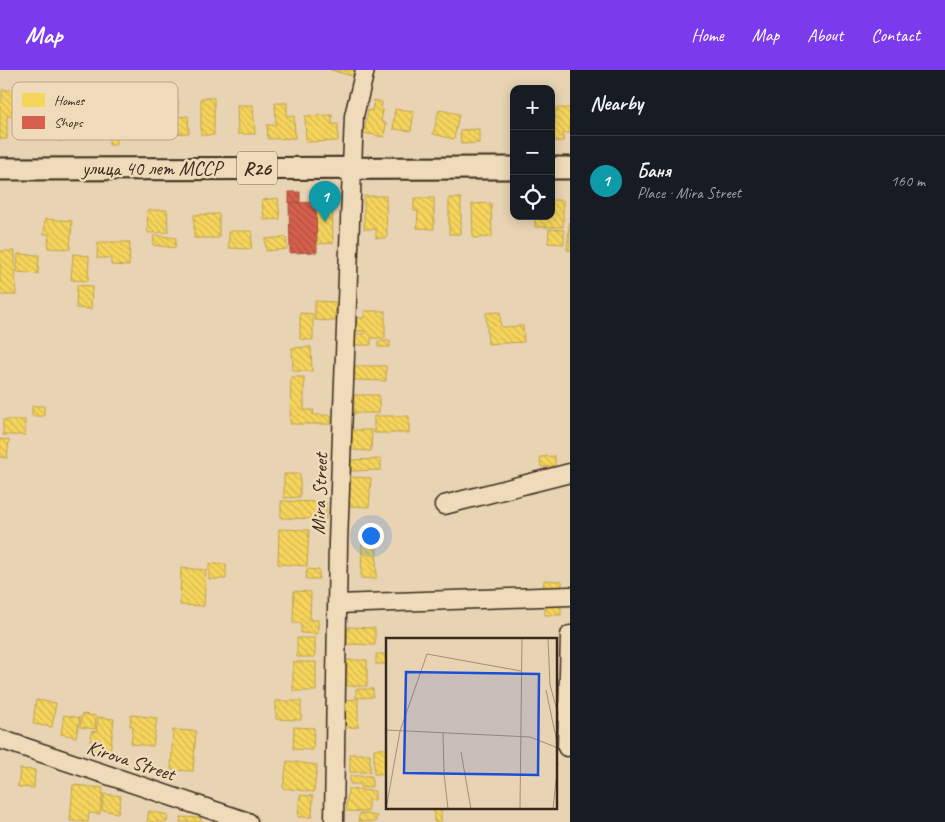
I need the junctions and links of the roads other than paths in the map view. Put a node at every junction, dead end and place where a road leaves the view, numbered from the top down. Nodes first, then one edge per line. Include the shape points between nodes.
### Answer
1 (365, 70) edge
2 (352, 168) junction
3 (510, 168) edge
4 (555, 168) edge
5 (570, 168) edge
6 (0, 169) edge
7 (570, 472) edge
8 (444, 505) dead end
9 (570, 596) edge
10 (337, 604) junction
11 (570, 635) edge
12 (0, 739) edge
13 (567, 747) dead end
14 (248, 822) edge
15 (334, 822) edge

1 - 2 street, Mira Street via 354,116
2 - 3 main road, улица 40 лет МССР / R26
2 - 6 main road, улица 40 лет МССР / R26
2 - 10 street, Mira Street
4 - 5 main road
7 - 8 street
9 - 10 street
10 - 15 street, Mira Street
11 - 13 street
12 - 14 street, Kirova Street

